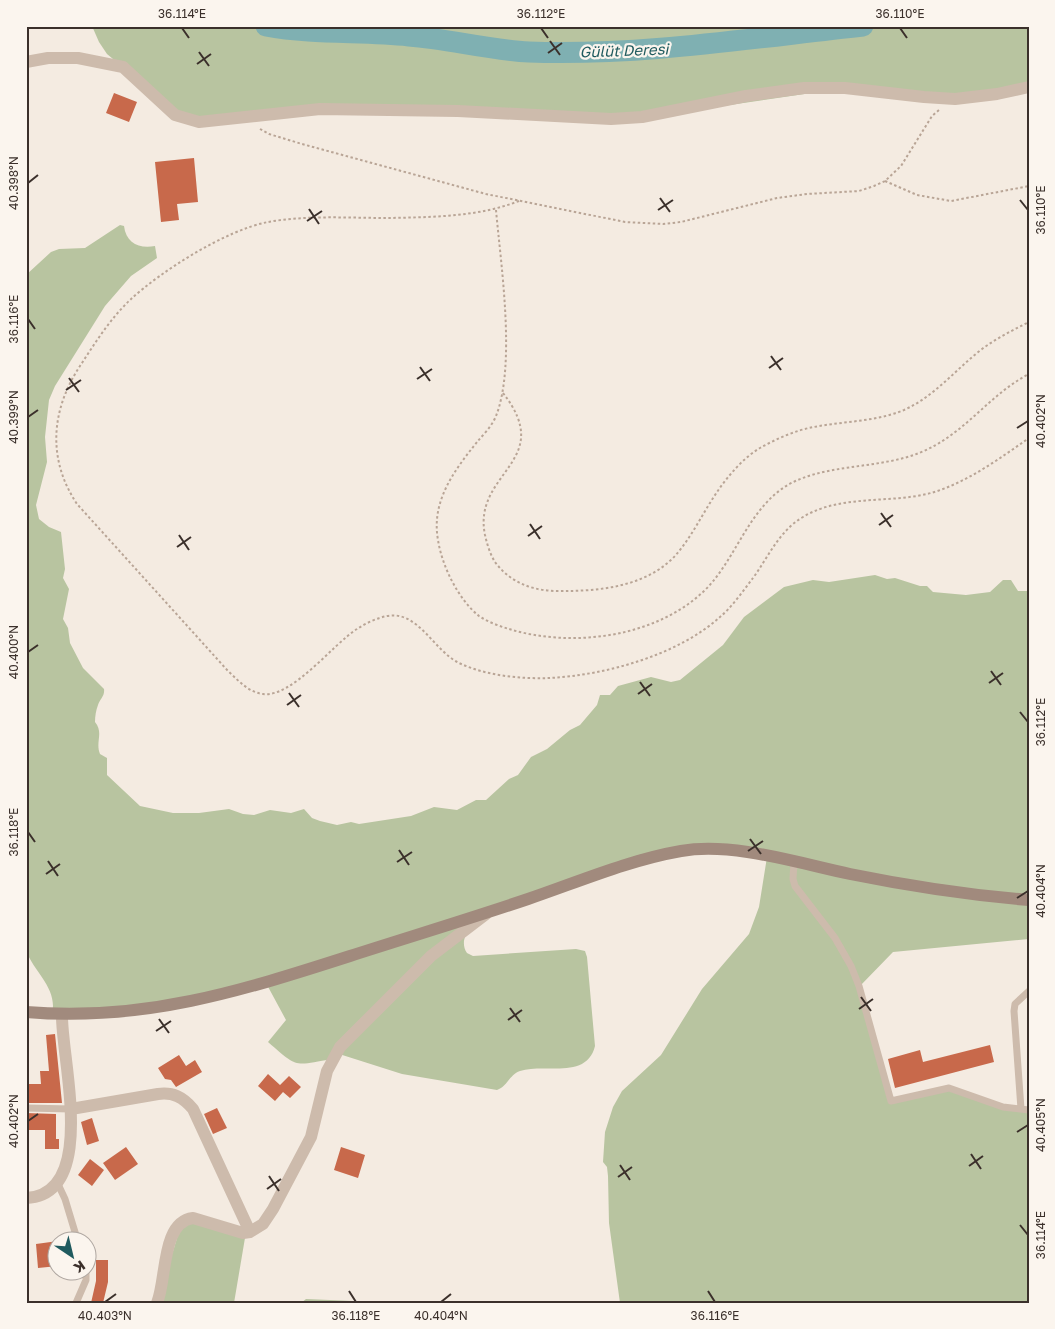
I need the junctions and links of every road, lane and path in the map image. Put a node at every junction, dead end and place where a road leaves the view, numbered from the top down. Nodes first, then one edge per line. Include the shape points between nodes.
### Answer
1 (26, 62) edge
2 (1029, 87) edge
3 (955, 99) junction
4 (248, 117) junction
5 (885, 181) junction
6 (1029, 186) edge
7 (519, 201) junction
8 (496, 210) junction
9 (1029, 322) edge
10 (1029, 374) edge
11 (502, 392) junction
12 (1029, 438) edge
13 (794, 862) junction
14 (1029, 900) edge
15 (488, 912) junction
16 (1029, 991) edge
17 (26, 1012) edge
18 (62, 1015) junction
19 (26, 1108) edge
20 (71, 1109) junction
21 (1025, 1109) edge
22 (57, 1182) junction
23 (26, 1198) edge
24 (75, 1232) edge
25 (250, 1232) junction
26 (85, 1282) edge
27 (76, 1303) edge
28 (157, 1303) edge

1 - 4 street via 78,58 122,67 162,105 186,120 199,122
2 - 3 street
3 - 4 street via 845,88 804,88 642,117 320,109
3 - 5 path via 932,116 901,166
4 - 7 path via 259,128 286,139 430,180
5 - 6 path via 917,195 951,201
5 - 7 path via 859,191 776,198 663,224 642,225
7 - 8 path
8 - 11 path via 505,320
8 - 12 path via 435,217 296,218 244,229 186,260 130,300 76,371 57,415 55,430 66,489 228,671 252,691 270,694 280,691 358,628 390,616 400,616 412,622 456,662 496,675 551,678 627,664 696,635 721,616 753,578 785,530 803,517 838,504 930,493 959,482
9 - 11 path via 981,350 939,388 902,411 860,422 812,427 759,449 723,483 690,536 672,558 656,571 614,588 554,592 535,589 517,583 494,559 486,544 482,523 484,504 516,459 522,439 517,415
10 - 11 path via 1009,386 949,437 919,453 892,462 822,472 784,488 759,511 728,562 705,591 680,610 622,633 586,637 524,634 495,624 479,615 465,599 443,561 437,516 445,488 496,418
13 - 14 street via 914,887
13 - 15 street via 723,850 681,851 618,868
13 - 21 lane via 795,886 845,953 860,986 891,1101 949,1088 1002,1107
15 - 18 street via 216,997 140,1010
15 - 25 street via 431,956 340,1047 327,1071 311,1137 268,1218
16 - 21 lane via 1015,1004 1014,1011
17 - 18 street
18 - 20 street
19 - 20 lane
20 - 22 street via 69,1155
20 - 25 street via 166,1093 181,1098 193,1109
22 - 23 street via 42,1194
22 - 24 lane
25 - 28 street via 234,1231 193,1218 182,1222 170,1237
26 - 27 lane

